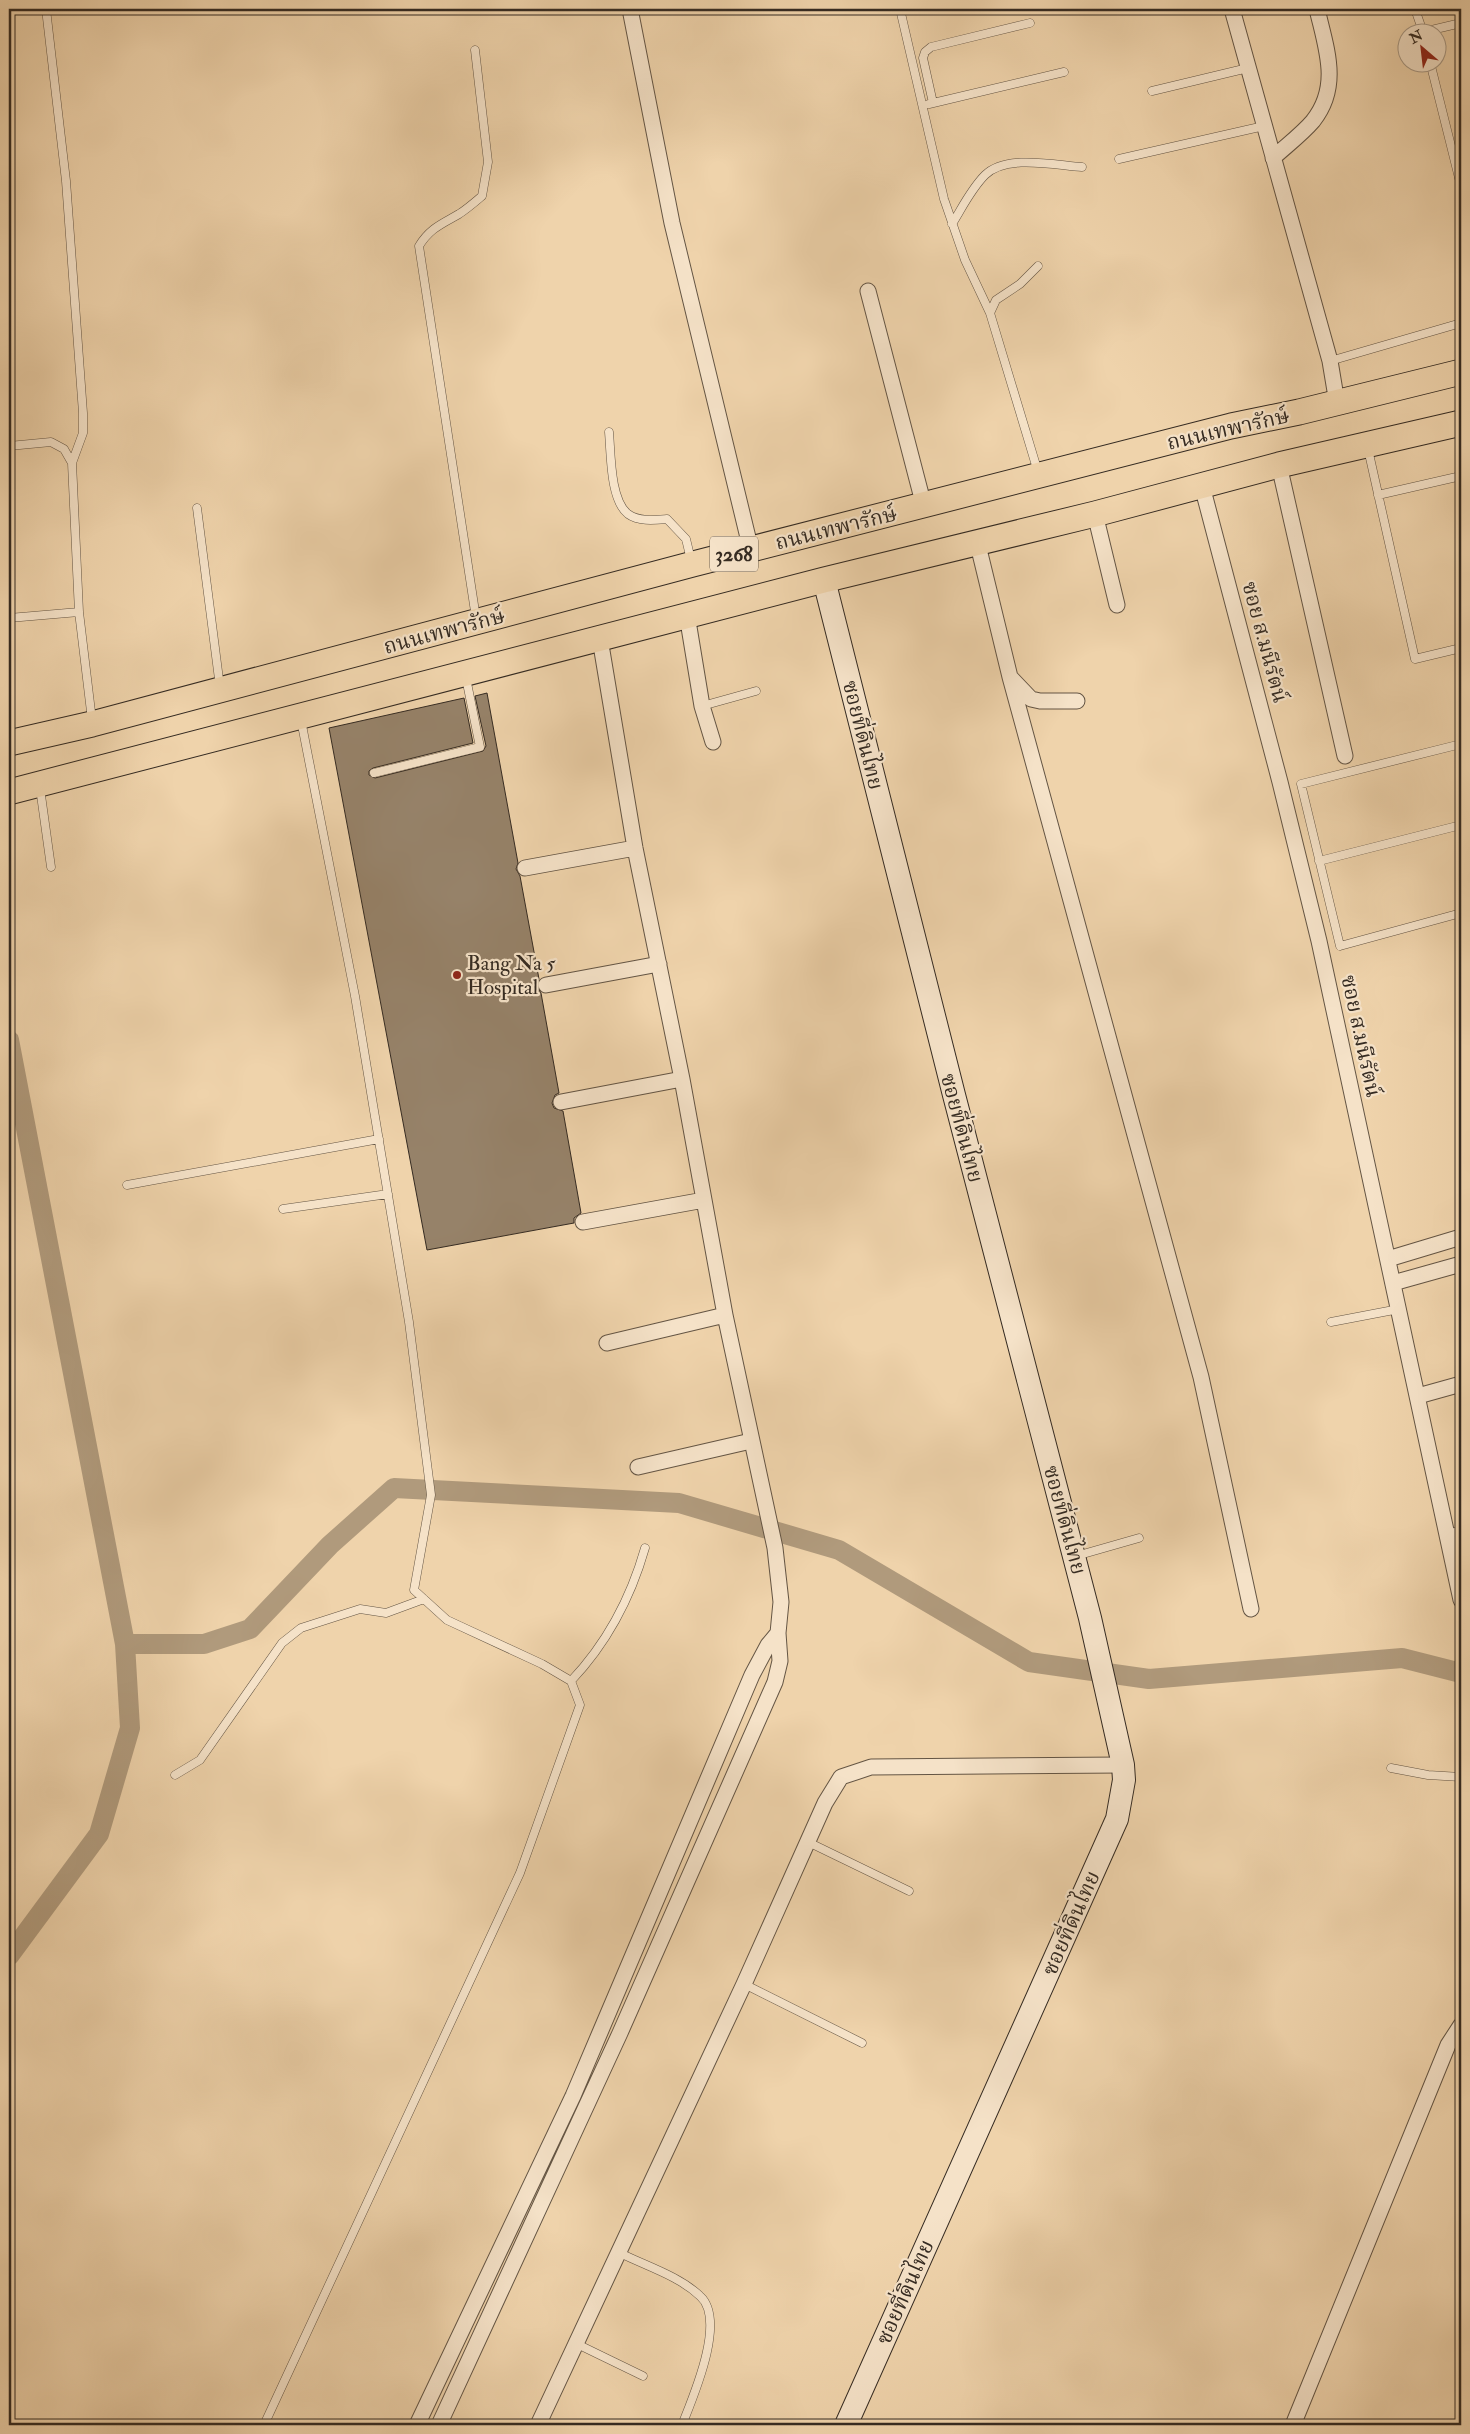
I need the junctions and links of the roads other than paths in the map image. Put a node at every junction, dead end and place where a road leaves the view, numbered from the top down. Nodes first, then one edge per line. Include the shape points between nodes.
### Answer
1 (46, 9) edge
2 (630, 9) edge
3 (900, 9) edge
4 (1232, 9) edge
5 (1317, 9) edge
6 (1415, 9) edge
7 (1420, 22) edge
8 (1030, 23) dead end
9 (1461, 23) edge
10 (1448, 26) edge
11 (474, 50) dead end
12 (1248, 68) junction
13 (1064, 72) dead end
14 (1432, 72) edge
15 (1152, 91) dead end
16 (933, 103) junction
17 (922, 106) junction
18 (1264, 126) junction
19 (1272, 158) junction
20 (1119, 159) dead end
21 (1082, 167) dead end
22 (1461, 186) edge
23 (952, 224) junction
24 (1038, 266) dead end
25 (868, 291) dead end
26 (990, 313) junction
27 (1461, 323) edge
28 (1330, 361) junction
29 (1461, 372) edge
30 (1337, 403) junction
31 (1461, 423) edge
32 (609, 432) dead end
33 (1367, 445) junction
34 (9, 446) edge
35 (72, 463) junction
36 (1279, 465) junction
37 (1040, 476) junction
38 (1461, 476) edge
39 (1202, 486) junction
40 (1378, 495) junction
41 (924, 506) junction
42 (198, 508) dead end
43 (1096, 514) junction
44 (978, 541) junction
45 (751, 550) junction
46 (692, 564) junction
47 (824, 580) junction
48 (1117, 605) dead end
49 (79, 612) junction
50 (687, 615) junction
51 (9, 618) edge
52 (477, 623) junction
53 (600, 639) junction
54 (1461, 648) edge
55 (465, 673) junction
56 (1010, 677) junction
57 (220, 690) junction
58 (756, 691) dead end
59 (1077, 701) dead end
60 (702, 706) junction
61 (300, 718) junction
62 (92, 724) junction
63 (712, 742) dead end
64 (9, 743) edge
65 (1461, 744) edge
66 (1345, 756) dead end
67 (374, 773) dead end
68 (40, 784) junction
69 (9, 792) edge
70 (1461, 825) edge
71 (635, 848) junction
72 (1319, 861) junction
73 (51, 867) dead end
74 (525, 868) dead end
75 (1461, 914) edge
76 (659, 964) junction
77 (546, 985) dead end
78 (682, 1080) junction
79 (561, 1102) dead end
80 (379, 1139) junction
81 (127, 1185) dead end
82 (388, 1194) junction
83 (704, 1200) junction
84 (283, 1209) dead end
85 (582, 1222) dead end
86 (1461, 1237) edge
87 (1388, 1259) junction
88 (1461, 1264) edge
89 (1393, 1284) junction
90 (1399, 1309) junction
91 (724, 1315) junction
92 (1331, 1322) dead end
93 (607, 1343) dead end
94 (1461, 1384) edge
95 (1418, 1396) junction
96 (752, 1442) junction
97 (638, 1467) dead end
98 (1454, 1532) edge
99 (1139, 1538) dead end
100 (645, 1548) dead end
101 (1074, 1557) junction
102 (424, 1599) junction
103 (1461, 1600) edge
104 (1251, 1609) dead end
105 (778, 1633) junction
106 (571, 1681) junction
107 (1122, 1765) junction
108 (1391, 1768) dead end
109 (175, 1775) dead end
110 (1461, 1777) edge
111 (700, 1798) junction
112 (720, 1805) junction
113 (808, 1842) junction
114 (909, 1891) dead end
115 (744, 1984) junction
116 (1461, 2026) edge
117 (862, 2043) dead end
118 (1455, 2048) edge
119 (549, 2165) junction
120 (620, 2253) junction
121 (575, 2343) junction
122 (643, 2376) dead end
123 (264, 2425) edge
124 (417, 2425) edge
125 (440, 2425) edge
126 (538, 2425) edge
127 (682, 2425) edge
128 (846, 2425) edge
129 (1293, 2425) edge

1 - 35 lane via 66,181 83,413 83,432
2 - 45 street via 672,224
3 - 17 lane
4 - 12 street
5 - 19 street via 1330,64 1328,94 1312,122
6 - 7 lane
8 - 16 lane via 931,47 923,58
9 - 10 lane
11 - 52 lane via 488,162 482,196 460,214 426,233 419,246
12 - 15 lane
12 - 18 street
13 - 16 lane
14 - 22 lane
16 - 17 lane
17 - 23 lane
18 - 19 street
18 - 20 lane
19 - 28 street
21 - 23 lane via 1011,162 997,166 977,183
23 - 26 lane
24 - 26 lane via 1020,284 996,300
25 - 41 street
26 - 37 lane
27 - 28 lane
28 - 30 street
29 - 30 main road, ถนนเทพารักษ์ / 3268
30 - 37 main road, ถนนเทพารักษ์ / 3268 via 1231,426
31 - 33 main road, 3268
32 - 46 lane via 617,500 629,514 645,520 667,519 686,539
33 - 36 main road, 3268
33 - 40 lane
34 - 35 lane via 51,442 64,450
35 - 49 lane
36 - 39 main road, 3268
36 - 66 street
37 - 41 main road, ถนนเทพารักษ์ / 3268
38 - 40 lane
39 - 43 main road, 3268
39 - 87 street, ซอย ส.มนีรัตน์ via 1299,857
40 - 54 lane via 1415,659
41 - 45 main road, ถนนเทพารักษ์ / 3268
42 - 57 lane
43 - 44 main road, 3268
43 - 48 street
44 - 47 main road, 3268
44 - 56 street
45 - 46 main road, ถนนเทพารักษ์ / 3268
46 - 52 main road, ถนนเทพารักษ์ / 3268
47 - 50 main road, 3268
47 - 101 street, ซอยที่ดินไทย
49 - 51 lane
49 - 62 lane
50 - 53 main road, 3268
50 - 60 street
52 - 57 main road, ถนนเทพารักษ์ / 3268
53 - 55 main road, 3268
53 - 71 street
55 - 61 main road, 3268
55 - 67 lane via 480,747
56 - 59 street via 1031,698
56 - 104 street via 1201,1378
57 - 62 main road, ถนนเทพารักษ์ / 3268
58 - 60 lane
60 - 63 street
61 - 68 main road, 3268
61 - 80 lane via 355,996
62 - 64 main road, ถนนเทพารักษ์ / 3268
65 - 72 lane via 1301,784
68 - 69 main road, 3268
68 - 73 lane
70 - 72 lane
71 - 74 street
71 - 76 street
72 - 75 lane via 1340,946
76 - 77 street
76 - 78 street
78 - 79 street
78 - 83 street
80 - 81 lane
80 - 82 lane
82 - 84 lane
82 - 102 lane via 409,1322 431,1495 414,1590
83 - 85 street
83 - 91 street
86 - 87 street
87 - 89 street, ซอย ส.มนีรัตน์
88 - 89 street
89 - 90 street, ซอย ส.มนีรัตน์
90 - 92 lane
90 - 95 street, ซอย ส.มนีรัตน์
91 - 93 street
91 - 96 street
94 - 95 street
95 - 98 street, ซอย ส.มนีรัตน์
96 - 97 street
96 - 105 street via 775,1548 781,1602
98 - 103 street, ซอย ส.มนีรัตน์
99 - 101 lane
100 - 106 lane via 615,1620 592,1658
101 - 107 street, ซอยที่ดินไทย
102 - 106 lane via 447,1620
102 - 109 lane via 386,1612 360,1609 301,1628 282,1643 200,1760
105 - 111 street via 752,1675
105 - 112 street via 780,1660 775,1682
106 - 123 lane via 580,1705 520,1873
107 - 113 street via 871,1767 841,1777
107 - 128 street, ซอยที่ดินไทย via 1124,1780 1117,1819
108 - 110 lane
111 - 112 street
111 - 119 street via 573,2096
112 - 119 street via 620,2033
113 - 114 lane
113 - 115 street
115 - 117 lane
115 - 120 street
116 - 118 street
118 - 129 street
119 - 124 street
119 - 125 street
120 - 121 street
120 - 127 lane via 685,2285 702,2297 710,2310 709,2346
121 - 122 lane
121 - 126 street

